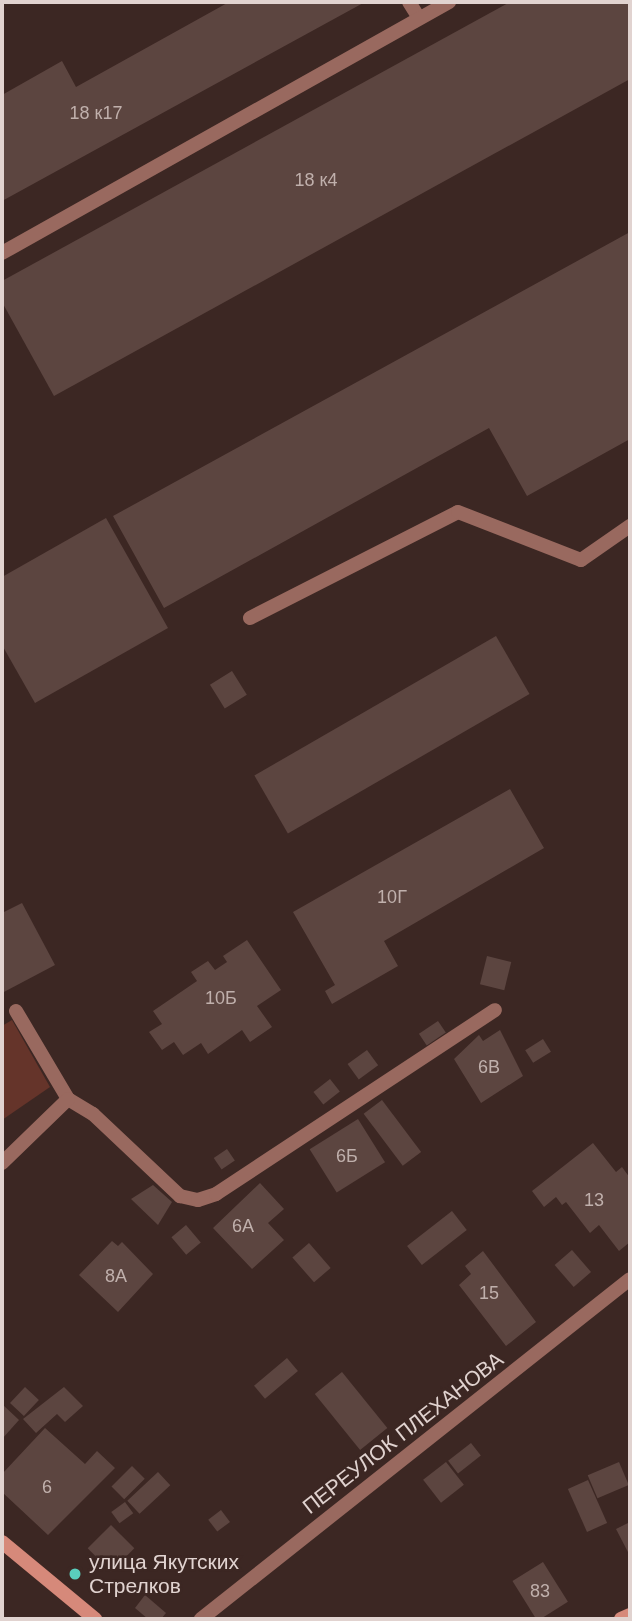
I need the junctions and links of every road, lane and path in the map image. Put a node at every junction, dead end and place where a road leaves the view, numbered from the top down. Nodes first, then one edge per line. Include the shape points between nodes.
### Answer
1 (410, 2) edge
2 (449, 2) edge
3 (419, 18) junction
4 (2, 253) edge
5 (630, 526) edge
6 (250, 618) dead end
7 (495, 1010) dead end
8 (16, 1011) dead end
9 (68, 1099) junction
10 (2, 1163) edge
11 (630, 1279) edge
12 (2, 1542) edge
13 (630, 1615) edge
14 (95, 1619) edge
15 (201, 1619) edge
16 (621, 1619) edge

1 - 3 street
2 - 3 street
3 - 4 street
5 - 6 street via 581,560 458,512
7 - 9 street via 216,1194 198,1200 180,1196 93,1114
8 - 9 street
9 - 10 street
11 - 15 street, ПЕРЕУЛОК ПЛЕХАНОВА
12 - 14 street
13 - 16 street

